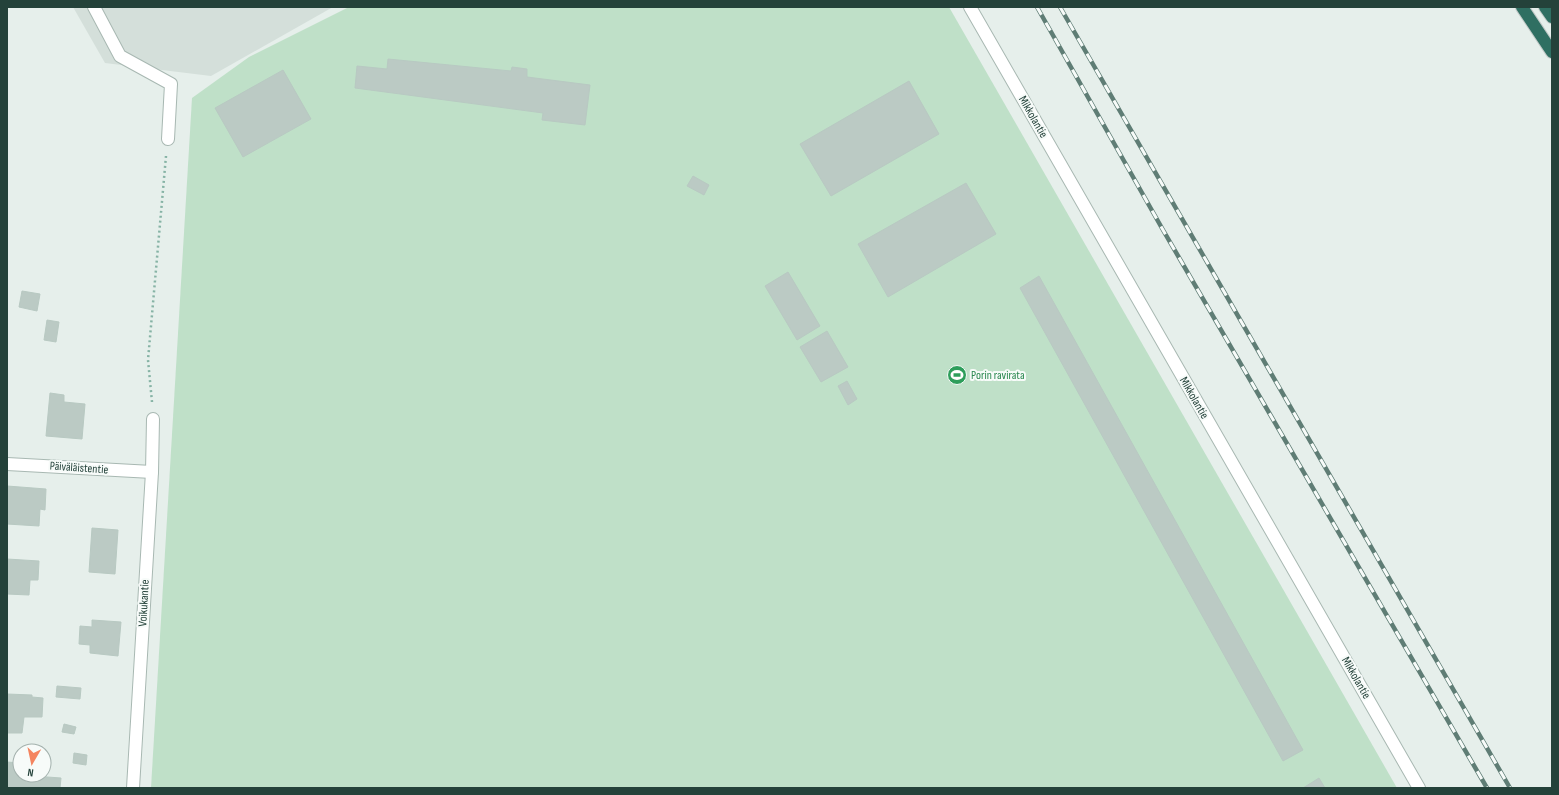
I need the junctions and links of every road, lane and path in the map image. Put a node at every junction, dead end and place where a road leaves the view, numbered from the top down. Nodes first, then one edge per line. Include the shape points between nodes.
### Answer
1 (94, 7) edge
2 (970, 7) edge
3 (1522, 7) edge
4 (1545, 7) edge
5 (1552, 16) edge
6 (1552, 52) edge
7 (168, 139) joint
8 (153, 419) joint
9 (7, 464) edge
10 (152, 472) junction
11 (133, 788) edge
12 (1419, 788) edge

1 - 7 street via 120,56 170,84
2 - 12 street, Mikkolantie
3 - 6 highway
4 - 5 highway
7 - 8 path via 148,360
8 - 10 street, Voikukantie
9 - 10 street, Päiväläistentie
10 - 11 street, Voikukantie

